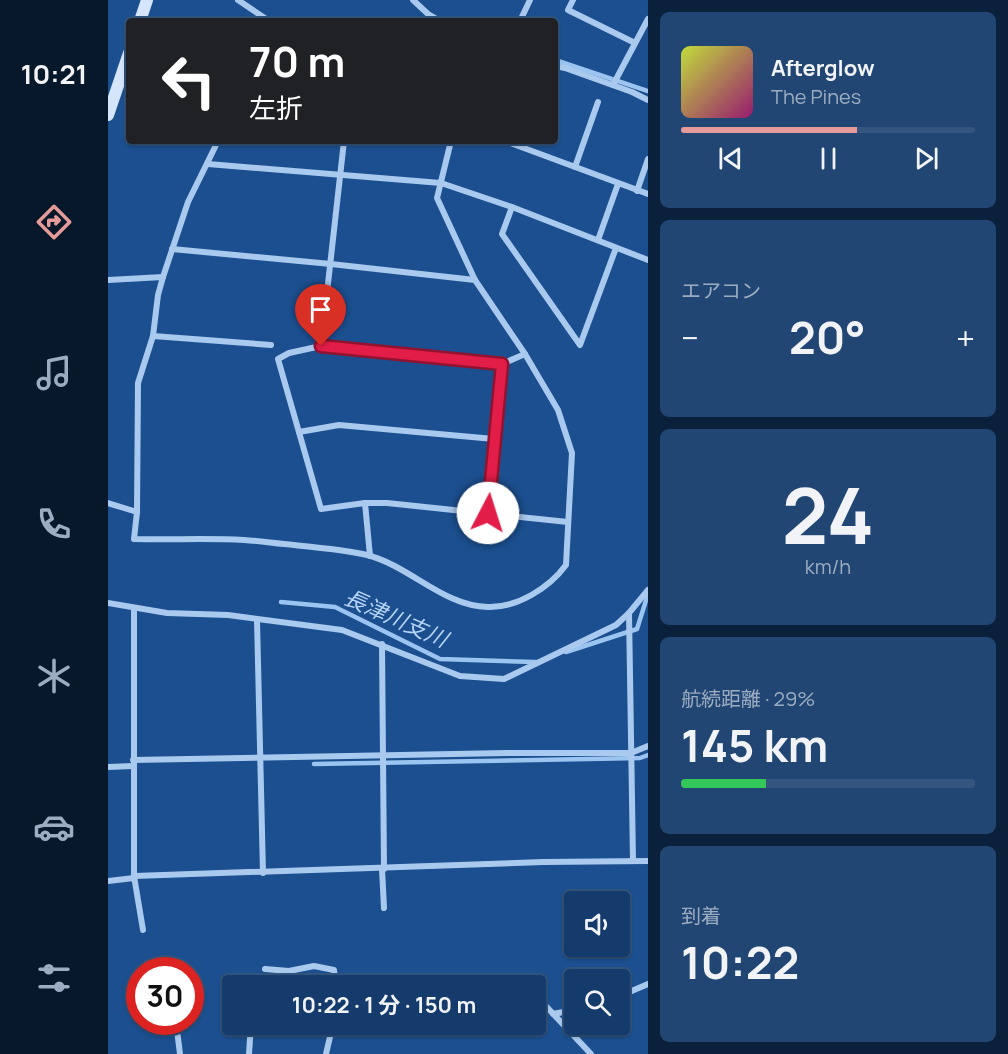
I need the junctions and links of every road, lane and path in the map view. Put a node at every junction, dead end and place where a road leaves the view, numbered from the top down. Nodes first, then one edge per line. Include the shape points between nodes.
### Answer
1 (147, 0) edge
2 (238, 0) edge
3 (413, 0) edge
4 (530, 0) edge
5 (573, 0) edge
6 (141, 18) edge
7 (264, 18) edge
8 (430, 18) edge
9 (521, 18) edge
10 (648, 19) edge
11 (635, 43) junction
12 (126, 62) edge
13 (558, 67) edge
14 (613, 85) junction
15 (648, 100) edge
16 (598, 102) dead end
17 (108, 115) edge
18 (217, 144) edge
19 (344, 144) edge
20 (450, 144) edge
21 (513, 144) edge
22 (648, 159) edge
23 (208, 164) junction
24 (575, 167) junction
25 (340, 175) junction
26 (441, 183) junction
27 (618, 183) junction
28 (637, 191) junction
29 (648, 194) edge
30 (512, 207) junction
31 (598, 240) junction
32 (616, 248) junction
33 (172, 249) junction
34 (648, 260) edge
35 (331, 264) junction
36 (163, 277) junction
37 (108, 279) edge
38 (475, 280) junction
39 (153, 336) junction
40 (271, 345) dead end
41 (321, 346) junction
42 (525, 354) junction
43 (502, 364) junction
44 (299, 432) junction
45 (494, 439) junction
46 (108, 503) edge
47 (365, 503) junction
48 (137, 512) junction
49 (488, 513) junction
50 (568, 522) junction
51 (370, 555) junction
52 (648, 590) edge
53 (108, 603) edge
54 (134, 609) junction
55 (629, 613) junction
56 (257, 620) junction
57 (382, 644) junction
58 (648, 746) edge
59 (631, 753) junction
60 (383, 754) junction
61 (260, 758) junction
62 (133, 763) junction
63 (108, 766) edge
64 (633, 861) junction
65 (648, 861) edge
66 (383, 869) junction
67 (263, 873) junction
68 (134, 877) junction
69 (108, 881) edge
70 (384, 908) dead end
71 (143, 930) dead end
72 (265, 969) dead end
73 (335, 975) edge
74 (648, 985) edge
75 (630, 992) edge
76 (546, 1006) edge
77 (564, 1012) edge
78 (553, 1014) junction
79 (178, 1035) edge
80 (250, 1035) edge
81 (330, 1035) edge
82 (180, 1054) edge
83 (249, 1054) edge
84 (326, 1054) edge
85 (591, 1054) edge

1 - 6 street
2 - 7 street
3 - 8 street
4 - 9 street
5 - 11 street via 568,10
10 - 11 street
11 - 14 street
12 - 17 street
13 - 14 street
14 - 15 street
16 - 24 street
18 - 23 street
19 - 25 street
20 - 26 street
21 - 24 street
22 - 28 street
23 - 25 street
23 - 33 street via 188,202
24 - 27 street
25 - 26 street
25 - 35 street
26 - 30 street
26 - 38 street via 437,198
27 - 28 street
27 - 31 street
28 - 29 street
30 - 31 street
30 - 32 street via 502,234 580,345
31 - 32 street
32 - 34 street
33 - 35 street
33 - 36 street
35 - 38 street
35 - 41 street
36 - 37 street
36 - 39 street
38 - 42 street
39 - 40 street
39 - 48 street via 138,382
41 - 43 street
41 - 44 street via 278,359
42 - 43 street
42 - 50 street via 558,410 572,453
43 - 45 street
44 - 45 street via 339,425
44 - 47 street via 321,508
45 - 49 street
46 - 48 street
47 - 49 street
47 - 51 street
48 - 51 street via 134,539 244,540 338,548
49 - 50 street
50 - 51 street via 566,565 558,576 517,602 498,607 452,598
52 - 55 street
53 - 54 street
54 - 56 street
54 - 62 street
55 - 57 street via 616,625 504,679 460,676
55 - 59 street
56 - 57 street via 342,630
56 - 61 street
57 - 60 street
58 - 59 street
59 - 60 street
59 - 64 street
60 - 61 street
60 - 66 street
61 - 62 street
61 - 67 street
62 - 63 street
62 - 68 street
64 - 65 street
64 - 66 street
66 - 67 street
66 - 70 street
67 - 68 street
68 - 69 street
68 - 71 street
72 - 73 street via 289,971 314,966 334,970
74 - 75 street
76 - 78 street
77 - 78 street
78 - 85 street
79 - 82 street
80 - 83 street
81 - 84 street

